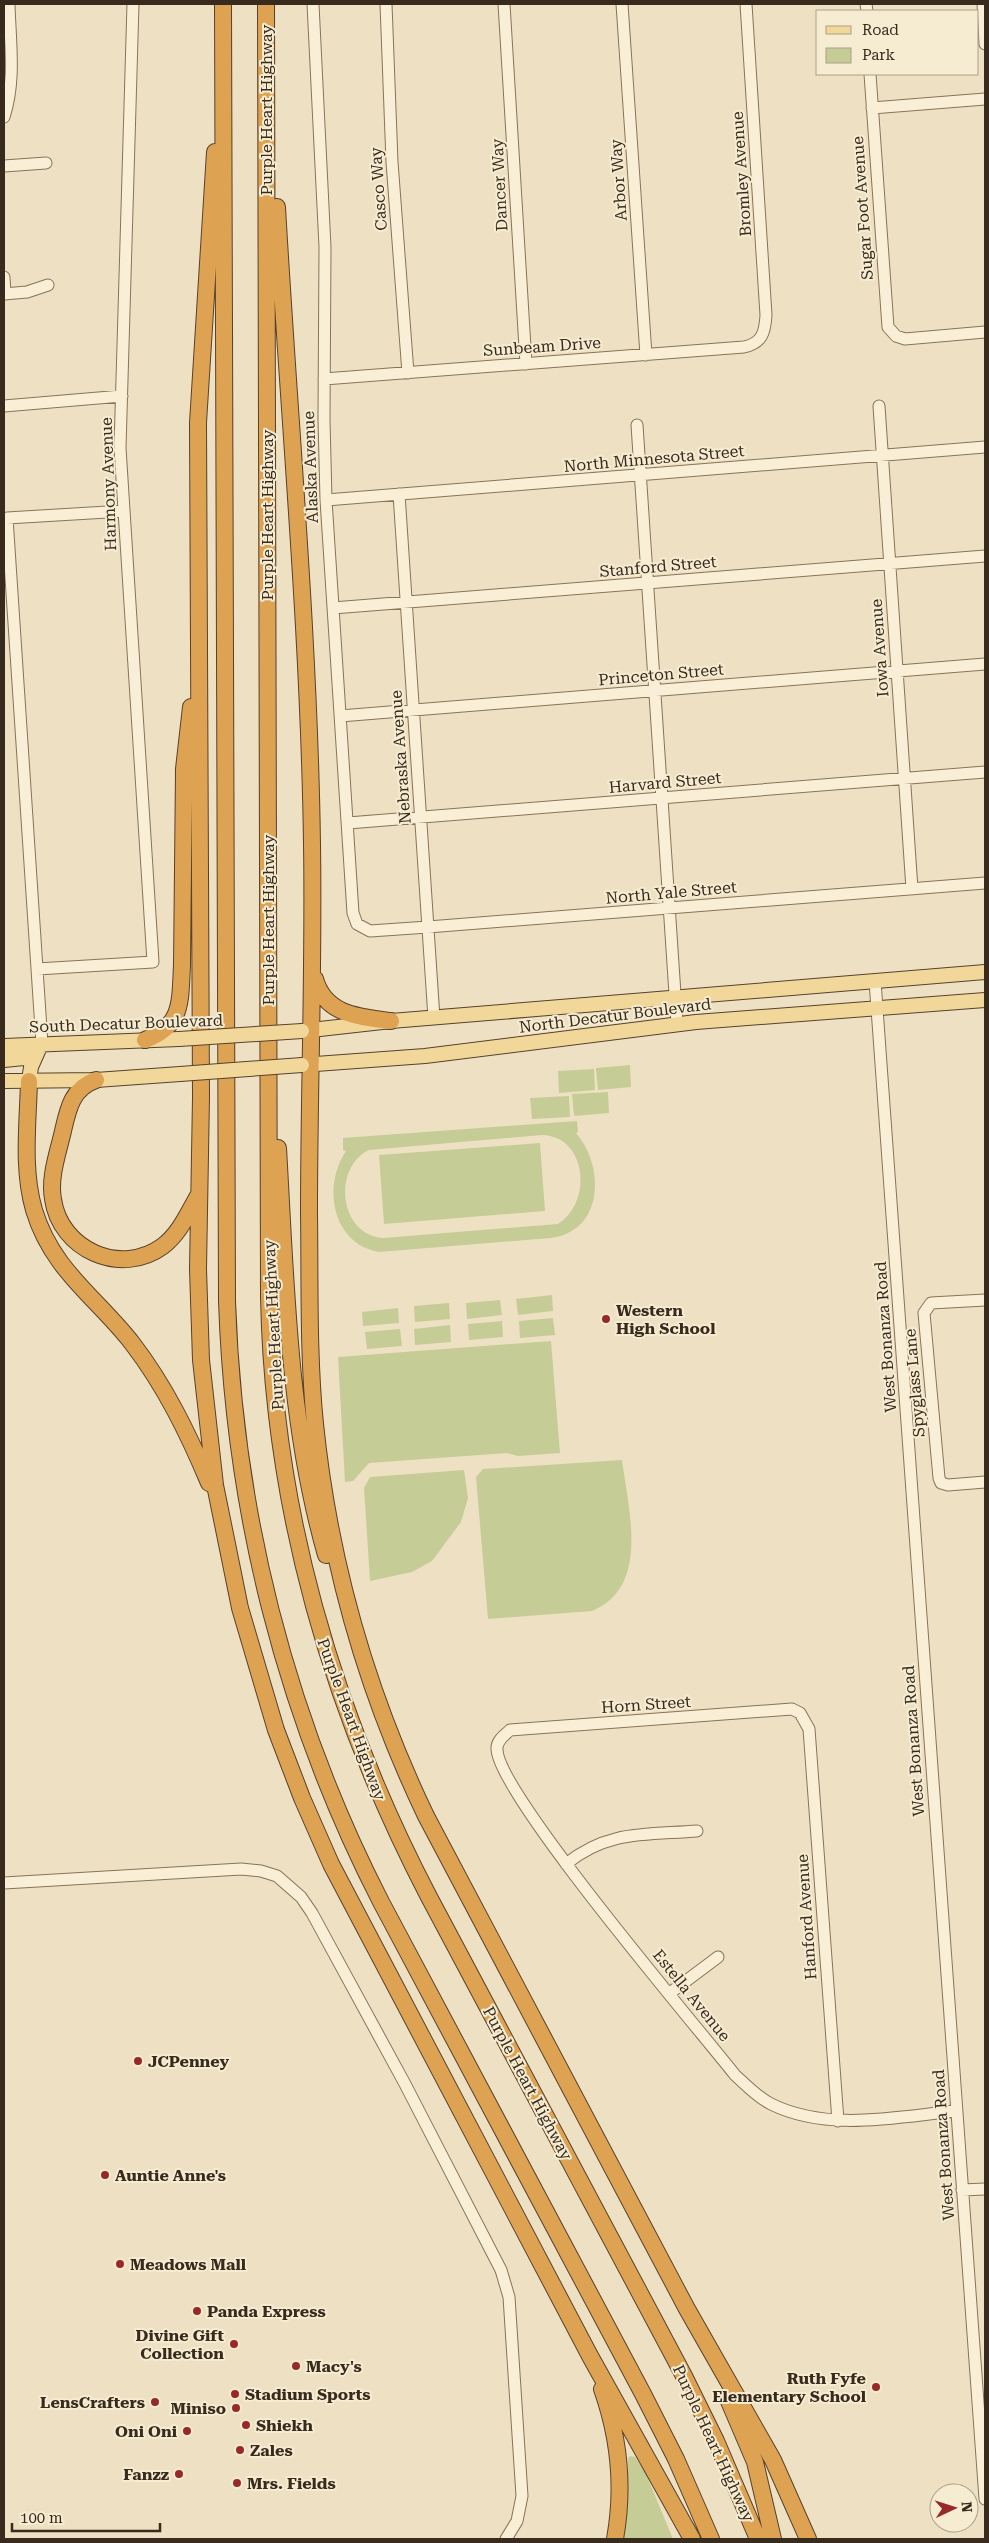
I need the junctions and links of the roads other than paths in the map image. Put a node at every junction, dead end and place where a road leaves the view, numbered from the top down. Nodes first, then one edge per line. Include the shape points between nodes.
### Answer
1 (9, 4) edge
2 (133, 4) edge
3 (313, 4) edge
4 (386, 4) edge
5 (504, 4) edge
6 (622, 4) edge
7 (746, 4) edge
8 (983, 4) edge
9 (223, 8) edge
10 (266, 11) edge
11 (985, 44) edge
12 (7, 58) edge
13 (870, 75) edge
14 (985, 99) edge
15 (872, 108) junction
16 (4, 117) edge
17 (46, 163) dead end
18 (4, 166) edge
19 (4, 276) edge
20 (48, 285) dead end
21 (4, 294) edge
22 (985, 332) edge
23 (760, 340) joint
24 (646, 354) junction
25 (526, 364) junction
26 (408, 373) junction
27 (324, 379) junction
28 (122, 396) junction
29 (4, 406) edge
30 (880, 406) dead end
31 (637, 425) dead end
32 (985, 448) edge
33 (883, 456) junction
34 (641, 475) junction
35 (399, 494) junction
36 (326, 500) junction
37 (124, 511) junction
38 (985, 556) edge
39 (890, 564) junction
40 (648, 583) junction
41 (406, 602) junction
42 (333, 608) junction
43 (199, 642) junction
44 (985, 664) edge
45 (897, 671) junction
46 (655, 691) junction
47 (413, 710) junction
48 (340, 716) junction
49 (985, 772) edge
50 (904, 779) junction
51 (662, 798) junction
52 (420, 818) junction
53 (348, 823) junction
54 (985, 883) edge
55 (912, 888) junction
56 (669, 908) junction
57 (360, 927) joint
58 (428, 927) junction
59 (37, 969) junction
60 (313, 971) junction
61 (985, 972) edge
62 (268, 974) junction
63 (874, 981) junction
64 (675, 998) junction
65 (985, 1000) edge
66 (876, 1008) junction
67 (434, 1018) junction
68 (391, 1021) junction
69 (677, 1024) junction
70 (307, 1031) junction
71 (250, 1034) joint
72 (145, 1040) junction
73 (42, 1044) junction
74 (4, 1046) edge
75 (4, 1060) edge
76 (307, 1065) junction
77 (96, 1080) junction
78 (4, 1081) edge
79 (29, 1081) junction
80 (200, 1192) junction
81 (985, 1300) edge
82 (985, 1482) edge
83 (218, 1503) junction
84 (353, 1623) junction
85 (800, 1713) joint
86 (498, 1741) joint
87 (697, 1831) dead end
88 (566, 1864) junction
89 (4, 1883) edge
90 (718, 1957) dead end
91 (670, 1993) junction
92 (956, 2110) junction
93 (838, 2122) junction
94 (985, 2189) edge
95 (962, 2190) junction
96 (687, 2309) junction
97 (590, 2356) junction
98 (985, 2499) edge
99 (506, 2539) edge
100 (615, 2539) edge
101 (692, 2539) edge
102 (711, 2539) edge
103 (758, 2539) edge
104 (773, 2539) edge
105 (808, 2539) edge

1 - 12 street
2 - 28 street, Harmony Avenue
3 - 27 street, Alaska Avenue via 325,242
4 - 26 street, Casco Way via 392,162
5 - 25 street, Dancer Way
6 - 24 street, Arbor Way
7 - 23 street, Bromley Avenue via 766,315
8 - 11 street
9 - 43 highway via 198,422
9 - 102 highway via 227,1301 236,1426 252,1533 292,1687 346,1829 381,1902 656,2419
10 - 60 highway via 308,711
10 - 62 highway, Purple Heart Highway
12 - 16 street via 12,76
13 - 15 street, Sugar Foot Avenue
14 - 15 street
15 - 22 street, Sugar Foot Avenue via 888,327 896,336 905,339
17 - 18 street
19 - 21 street
20 - 21 street via 27,292
23 - 24 street, Sunbeam Drive via 744,347
24 - 25 street, Sunbeam Drive
25 - 26 street, Sunbeam Drive
26 - 27 street, Sunbeam Drive
27 - 36 street, Alaska Avenue
28 - 29 street
28 - 37 street, Harmony Avenue via 120,448
30 - 33 street, Iowa Avenue
31 - 34 street
32 - 33 street, North Minnesota Street
33 - 34 street, North Minnesota Street
33 - 39 street, Iowa Avenue
34 - 35 street, North Minnesota Street
34 - 40 street
35 - 36 street, North Minnesota Street
35 - 41 street, Nebraska Avenue
36 - 42 street, Alaska Avenue
37 - 59 street, Harmony Avenue via 153,962
37 - 59 street via 7,518
38 - 39 street, Stanford Street
39 - 40 street, Stanford Street
39 - 45 street, Iowa Avenue
40 - 41 street, Stanford Street
40 - 46 street
41 - 42 street, Stanford Street
41 - 47 street, Nebraska Avenue
42 - 48 street, Alaska Avenue
43 - 72 highway via 184,769 179,997 169,1028
43 - 80 highway
44 - 45 street, Princeton Street
45 - 46 street, Princeton Street
45 - 50 street, Iowa Avenue
46 - 47 street, Princeton Street
46 - 51 street
47 - 48 street, Princeton Street
47 - 52 street, Nebraska Avenue
48 - 53 street, Alaska Avenue
49 - 50 street, Harvard Street
50 - 51 street, Harvard Street
50 - 55 street, Iowa Avenue
51 - 52 street, Harvard Street
51 - 56 street
52 - 53 street, Harvard Street
52 - 58 street, Nebraska Avenue
53 - 57 street, Alaska Avenue via 353,913
54 - 55 street, North Yale Street
55 - 56 street, North Yale Street
56 - 58 street, North Yale Street
56 - 64 street
57 - 58 street, North Yale Street via 370,931
58 - 67 street, Nebraska Avenue
59 - 73 street
60 - 68 highway via 319,991 332,1007 353,1015
60 - 70 highway
61 - 63 main road, North Decatur Boulevard
62 - 84 highway via 288,1322 298,1417 310,1493 322,1540 336,1591
62 - 103 highway, Purple Heart Highway via 268,1279 274,1387 295,1529 331,1668 361,1753 400,1842 692,2392
63 - 64 main road, North Decatur Boulevard
63 - 66 street, West Bonanza Road
64 - 67 main road, North Decatur Boulevard
64 - 69 street
65 - 66 main road, North Decatur Boulevard
66 - 69 main road, North Decatur Boulevard
66 - 92 street, West Bonanza Road
67 - 68 main road, North Decatur Boulevard
68 - 70 main road, North Decatur Boulevard
69 - 76 main road, North Decatur Boulevard via 426,1056
70 - 71 main road, North Decatur Boulevard, bridge
70 - 76 highway
71 - 72 main road, South Decatur Boulevard, bridge
72 - 73 main road, South Decatur Boulevard
73 - 74 main road, South Decatur Boulevard
73 - 75 main road via 24,1058
73 - 79 main road via 33,1062
76 - 77 main road, North Decatur Boulevard, bridge
76 - 84 highway via 312,1393 325,1500
77 - 79 main road
77 - 80 highway via 79,1089 71,1102 52,1180 55,1211 71,1237 87,1250 107,1258 129,1260 144,1256 174,1236
78 - 79 main road
79 - 83 highway via 29,1183 46,1241 64,1270 121,1330 152,1372 184,1425
80 - 83 highway via 200,1342
81 - 82 street, Spyglass Lane via 931,1303 924,1314 939,1478 945,1484
83 - 97 highway via 254,1662 288,1764 319,1840 354,1913
84 - 96 highway via 388,1728 426,1816
85 - 86 street, Horn Street via 792,1709 510,1730
85 - 93 street, Hanford Avenue via 809,1729
86 - 88 street, Estella Avenue via 496,1748 500,1764 522,1802
87 - 88 street via 601,1841
88 - 91 street, Estella Avenue
89 - 99 street via 241,1868 277,1876 301,1897 322,1929 501,2270 509,2305 522,2487 517,2521
90 - 91 street
91 - 93 street, Estella Avenue via 735,2075 756,2094 770,2104 803,2117
92 - 93 street, Estella Avenue
92 - 95 street, West Bonanza Road
94 - 95 street
95 - 98 street, West Bonanza Road
96 - 104 highway via 755,2462
96 - 105 highway via 773,2460
97 - 100 highway via 616,2445 619,2489
97 - 101 highway

